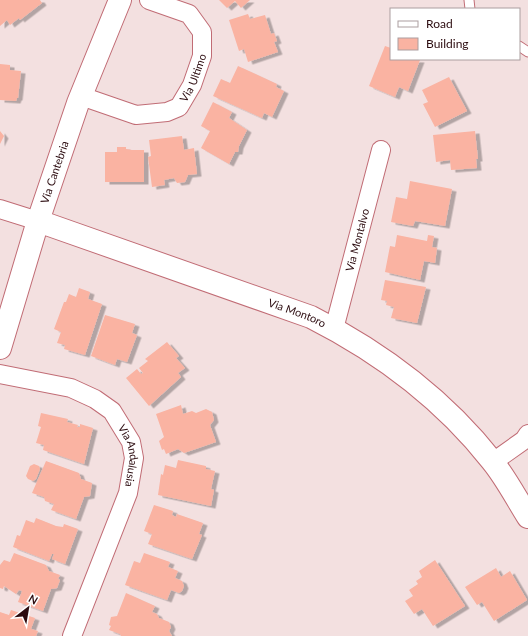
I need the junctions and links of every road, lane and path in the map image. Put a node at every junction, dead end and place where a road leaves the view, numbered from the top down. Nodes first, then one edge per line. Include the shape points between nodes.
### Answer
1 (120, 0) edge
2 (150, 0) edge
3 (81, 96) junction
4 (380, 150) dead end
5 (0, 208) edge
6 (38, 221) junction
7 (334, 329) junction
8 (0, 348) edge
9 (0, 374) edge
10 (528, 434) edge
11 (493, 462) junction
12 (528, 517) edge
13 (72, 636) edge

1 - 3 street, Via Cantebria
2 - 3 street, Via Ultimo via 188,14 202,32 202,56 192,85 179,107 167,112 136,115
3 - 6 street, Via Cantebria
4 - 7 street, Via Montalvo
5 - 6 street, Via Montoro
6 - 7 street, Via Montoro via 310,317
6 - 8 street, Via Cantebria
7 - 11 street, Via Montoro via 419,385 460,422
9 - 13 street, Via Andalusia via 71,388 95,398 112,411 130,442 134,458 128,493
10 - 11 street via 524,440
11 - 12 street, Via Montoro

